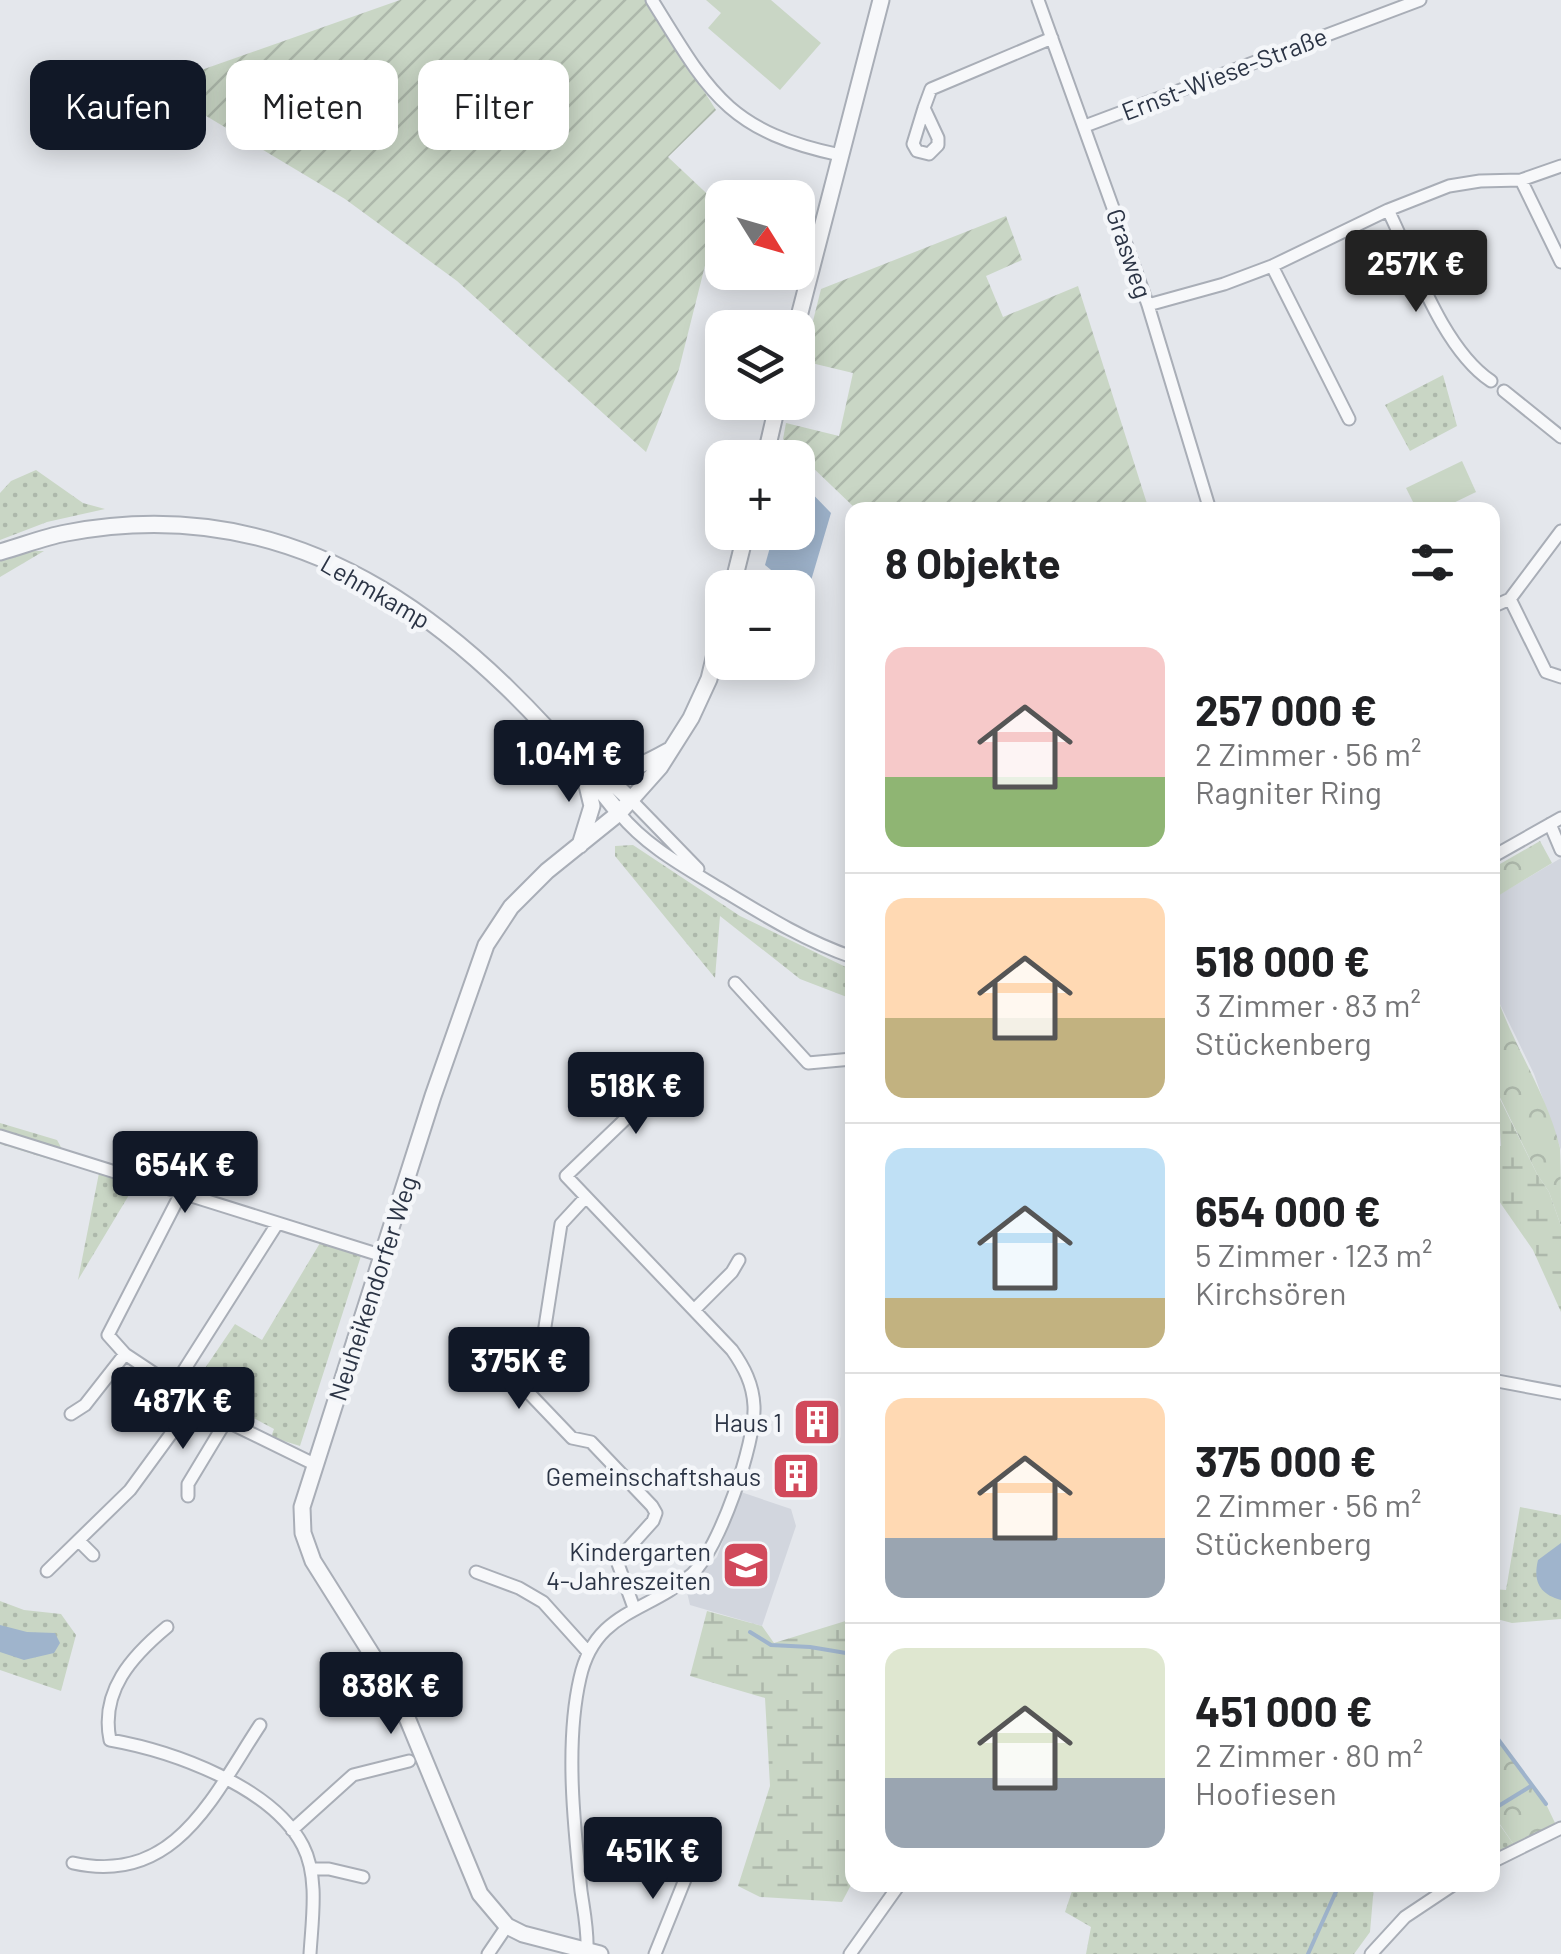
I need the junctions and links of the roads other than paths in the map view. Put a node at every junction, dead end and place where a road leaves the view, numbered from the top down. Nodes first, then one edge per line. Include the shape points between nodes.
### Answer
1 (652, 0) edge
2 (881, 0) edge
3 (1038, 0) edge
4 (1420, 0) edge
5 (1052, 38) junction
6 (924, 108) dead end
7 (1084, 126) junction
8 (840, 154) junction
9 (1561, 166) edge
10 (1521, 180) junction
11 (1388, 210) junction
12 (1561, 262) edge
13 (1272, 266) junction
14 (1148, 305) junction
15 (801, 310) edge
16 (1490, 381) dead end
17 (1504, 390) dead end
18 (1349, 419) dead end
19 (1561, 437) edge
20 (1208, 502) edge
21 (1561, 531) edge
22 (0, 552) edge
23 (1510, 599) junction
24 (1500, 604) edge
25 (1561, 677) edge
26 (709, 680) edge
27 (672, 749) junction
28 (583, 761) junction
29 (632, 800) junction
30 (619, 813) junction
31 (1556, 821) edge
32 (580, 846) junction
33 (1561, 850) edge
34 (1500, 852) edge
35 (716, 886) junction
36 (845, 954) edge
37 (735, 983) dead end
38 (845, 1061) edge
39 (669, 1071) dead end
40 (0, 1136) edge
41 (180, 1193) junction
42 (586, 1197) junction
43 (278, 1224) junction
44 (383, 1256) junction
45 (739, 1260) dead end
46 (694, 1310) junction
47 (126, 1354) junction
48 (1500, 1382) edge
49 (174, 1386) junction
50 (1561, 1393) edge
51 (196, 1401) junction
52 (71, 1414) dead end
53 (226, 1422) junction
54 (314, 1464) junction
55 (188, 1496) dead end
56 (79, 1541) junction
57 (93, 1554) dead end
58 (48, 1571) dead end
59 (476, 1572) dead end
60 (634, 1608) junction
61 (168, 1627) dead end
62 (588, 1652) junction
63 (260, 1725) dead end
64 (410, 1761) dead end
65 (224, 1779) junction
66 (1560, 1825) edge
67 (292, 1830) junction
68 (1500, 1858) edge
69 (73, 1863) dead end
70 (690, 1867) dead end
71 (310, 1870) junction
72 (363, 1877) dead end
73 (894, 1892) edge
74 (1443, 1892) edge
75 (507, 1926) junction
76 (582, 1952) edge
77 (310, 1954) edge
78 (488, 1954) edge
79 (655, 1954) edge
80 (850, 1954) edge
81 (1370, 1954) edge

1 - 8 street via 722,101 761,131
2 - 8 street
3 - 5 street, Grasweg
4 - 7 street, Ernst-Wiese-Straße
5 - 6 street via 932,89
5 - 7 street, Grasweg
7 - 14 street, Grasweg
8 - 15 street
9 - 10 street
10 - 11 street via 1449,186
10 - 12 street
11 - 13 street
11 - 16 street via 1450,337
13 - 14 street
13 - 18 street
14 - 20 street, Grasweg
17 - 19 street
21 - 23 street
22 - 28 street, Lehmkamp via 64,533 125,525 246,534 308,553 372,583 464,646
23 - 24 street
23 - 25 street via 1546,672
26 - 27 street, Neuheikendorfer Weg
27 - 28 street via 627,770
27 - 29 street, Neuheikendorfer Weg
28 - 29 street
28 - 30 street
28 - 32 street via 592,799
29 - 30 street, Neuheikendorfer Weg
29 - 35 street
30 - 32 street, Neuheikendorfer Weg
30 - 35 street via 636,834
31 - 33 street
31 - 34 street
32 - 44 street, Neuheikendorfer Weg via 512,907 486,946
35 - 36 street
37 - 38 street via 808,1064
39 - 42 street via 566,1176
40 - 41 street
41 - 43 street
41 - 47 street via 108,1335
42 - 46 street
42 - 60 street via 561,1224 544,1332 506,1369 572,1438 591,1442 656,1513 617,1561
43 - 44 street
43 - 49 street
44 - 54 street, Neuheikendorfer Weg
45 - 46 street
46 - 60 street via 743,1365 752,1427 711,1551 681,1582
47 - 49 street
47 - 52 street
48 - 50 street
49 - 51 street
51 - 53 street
51 - 56 street via 130,1490
53 - 54 street
53 - 55 street via 188,1484
54 - 75 street, Neuheikendorfer Weg via 302,1508 313,1561 398,1696 480,1894
56 - 57 street
56 - 58 street
59 - 62 street via 544,1602
60 - 62 street via 612,1621
61 - 65 street via 134,1655 116,1685 110,1740 175,1756
62 - 76 street via 573,1769 588,1926
63 - 65 street
64 - 67 street via 354,1775
65 - 67 street
65 - 69 street via 172,1846 133,1864
66 - 68 street
67 - 71 street
70 - 79 street
71 - 72 street
71 - 77 street
73 - 80 street
74 - 81 street via 1404,1917
75 - 76 street
75 - 78 street

